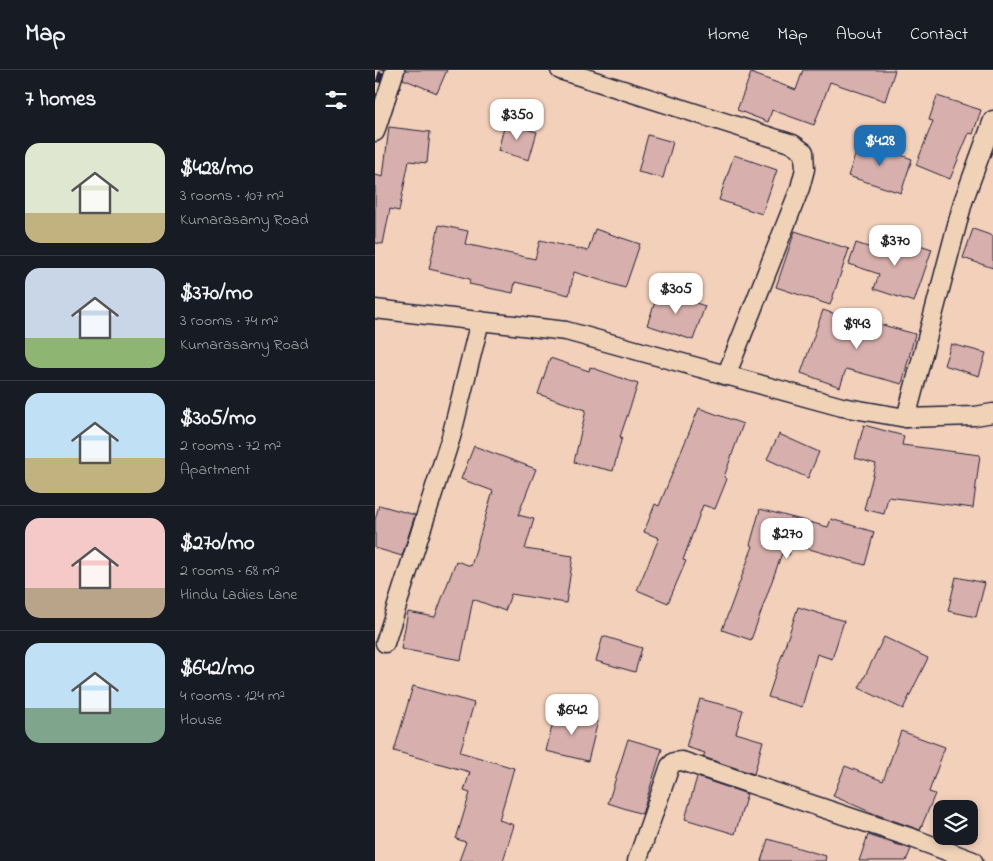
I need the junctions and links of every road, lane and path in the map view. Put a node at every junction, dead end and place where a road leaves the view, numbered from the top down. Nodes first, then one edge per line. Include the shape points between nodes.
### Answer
1 (395, 70) edge
2 (560, 70) edge
3 (993, 120) edge
4 (375, 132) edge
5 (375, 309) edge
6 (480, 321) junction
7 (726, 376) junction
8 (993, 413) edge
9 (906, 418) junction
10 (385, 643) dead end
11 (637, 861) edge
12 (973, 861) edge

1 - 4 street
2 - 7 street via 793,144 804,152 805,169 800,188
3 - 9 street via 963,202
5 - 6 street
6 - 7 street via 567,331
6 - 10 street via 451,437
7 - 9 street via 842,407
8 - 9 street
11 - 12 street via 670,766 682,761

